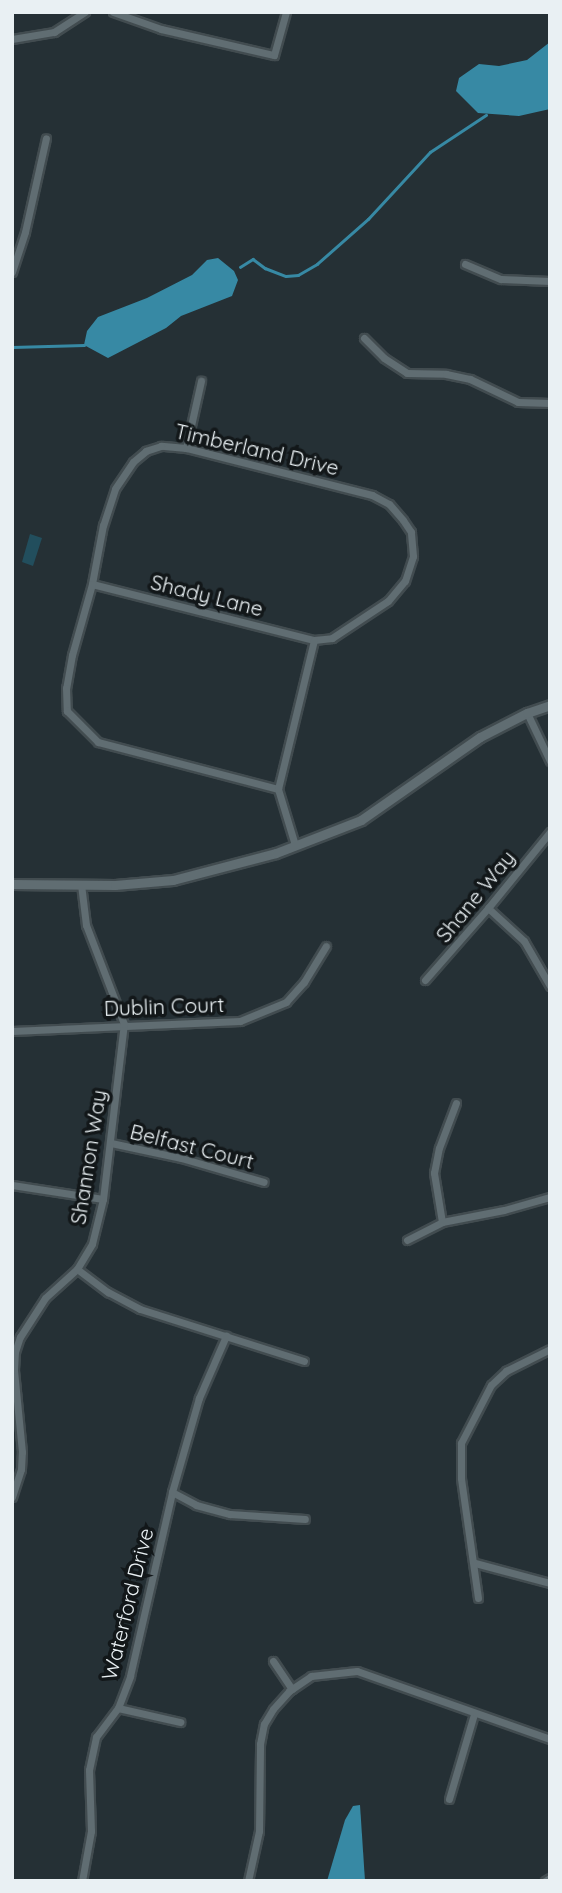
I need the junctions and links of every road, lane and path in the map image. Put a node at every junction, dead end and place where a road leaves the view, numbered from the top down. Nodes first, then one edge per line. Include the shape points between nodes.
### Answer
1 (85, 12) edge
2 (113, 12) edge
3 (286, 12) edge
4 (12, 39) edge
5 (46, 138) dead end
6 (465, 264) dead end
7 (12, 272) edge
8 (550, 281) edge
9 (364, 338) dead end
10 (201, 381) dead end
11 (550, 402) edge
12 (186, 448) junction
13 (92, 584) junction
14 (314, 640) junction
15 (550, 705) edge
16 (527, 713) junction
17 (550, 761) edge
18 (278, 789) junction
19 (550, 832) edge
20 (295, 845) junction
21 (12, 884) edge
22 (81, 886) junction
23 (488, 908) junction
24 (326, 946) dead end
25 (425, 980) dead end
26 (550, 986) edge
27 (124, 1024) junction
28 (12, 1031) edge
29 (456, 1103) dead end
30 (111, 1143) junction
31 (264, 1182) dead end
32 (12, 1185) edge
33 (550, 1198) edge
34 (103, 1199) junction
35 (442, 1222) junction
36 (407, 1240) dead end
37 (77, 1269) junction
38 (226, 1336) junction
39 (550, 1349) edge
40 (303, 1361) dead end
41 (172, 1492) junction
42 (12, 1497) edge
43 (305, 1518) dead end
44 (475, 1563) junction
45 (550, 1583) edge
46 (478, 1598) dead end
47 (273, 1661) dead end
48 (292, 1689) junction
49 (118, 1708) junction
50 (474, 1714) junction
51 (180, 1721) dead end
52 (550, 1739) edge
53 (449, 1799) dead end
54 (82, 1881) edge
55 (248, 1881) edge

1 - 4 street via 54,32
2 - 3 street via 149,26 267,55 274,55 277,49
5 - 7 street
6 - 8 street via 501,279
9 - 11 street via 407,373 446,374 470,379 518,402
10 - 12 street
12 - 13 street, Timberland Drive via 152,447 124,474 103,525
12 - 14 street, Timberland Drive via 372,495 406,524 413,556 405,581 363,620 332,638
13 - 14 street, Shady Lane
13 - 18 street, Timberland Drive via 66,688 67,710 84,730 98,742 134,753
14 - 18 street
15 - 16 street
16 - 17 street
16 - 20 street via 480,737 362,821
18 - 20 street
19 - 23 street, Shane Way
20 - 22 street via 173,880
21 - 22 street
22 - 27 street, Shannon Way via 86,925
23 - 25 street, Shane Way
23 - 26 street via 524,941
24 - 27 street, Dublin Court via 286,1002 262,1014 226,1023
27 - 28 street, Dublin Court
27 - 30 street, Shannon Way
29 - 35 street via 435,1173
30 - 31 street, Belfast Court
30 - 34 street, Shannon Way
32 - 34 street
33 - 35 street
34 - 37 street, Shannon Way via 92,1244
35 - 36 street
37 - 38 street via 140,1309
37 - 42 street, Shannon Way via 45,1298 15,1352 22,1452
38 - 40 street
38 - 41 street, Waterford Drive via 199,1398
39 - 44 street via 506,1371 491,1385 461,1443 461,1478
41 - 43 street via 196,1505 230,1514
41 - 49 street, Waterford Drive via 140,1643
44 - 45 street
44 - 46 street
47 - 48 street
48 - 50 street via 311,1676 357,1671
48 - 55 street via 264,1724 259,1831
49 - 51 street
49 - 54 street, Waterford Drive via 96,1737 91,1756 91,1831
50 - 52 street
50 - 53 street

